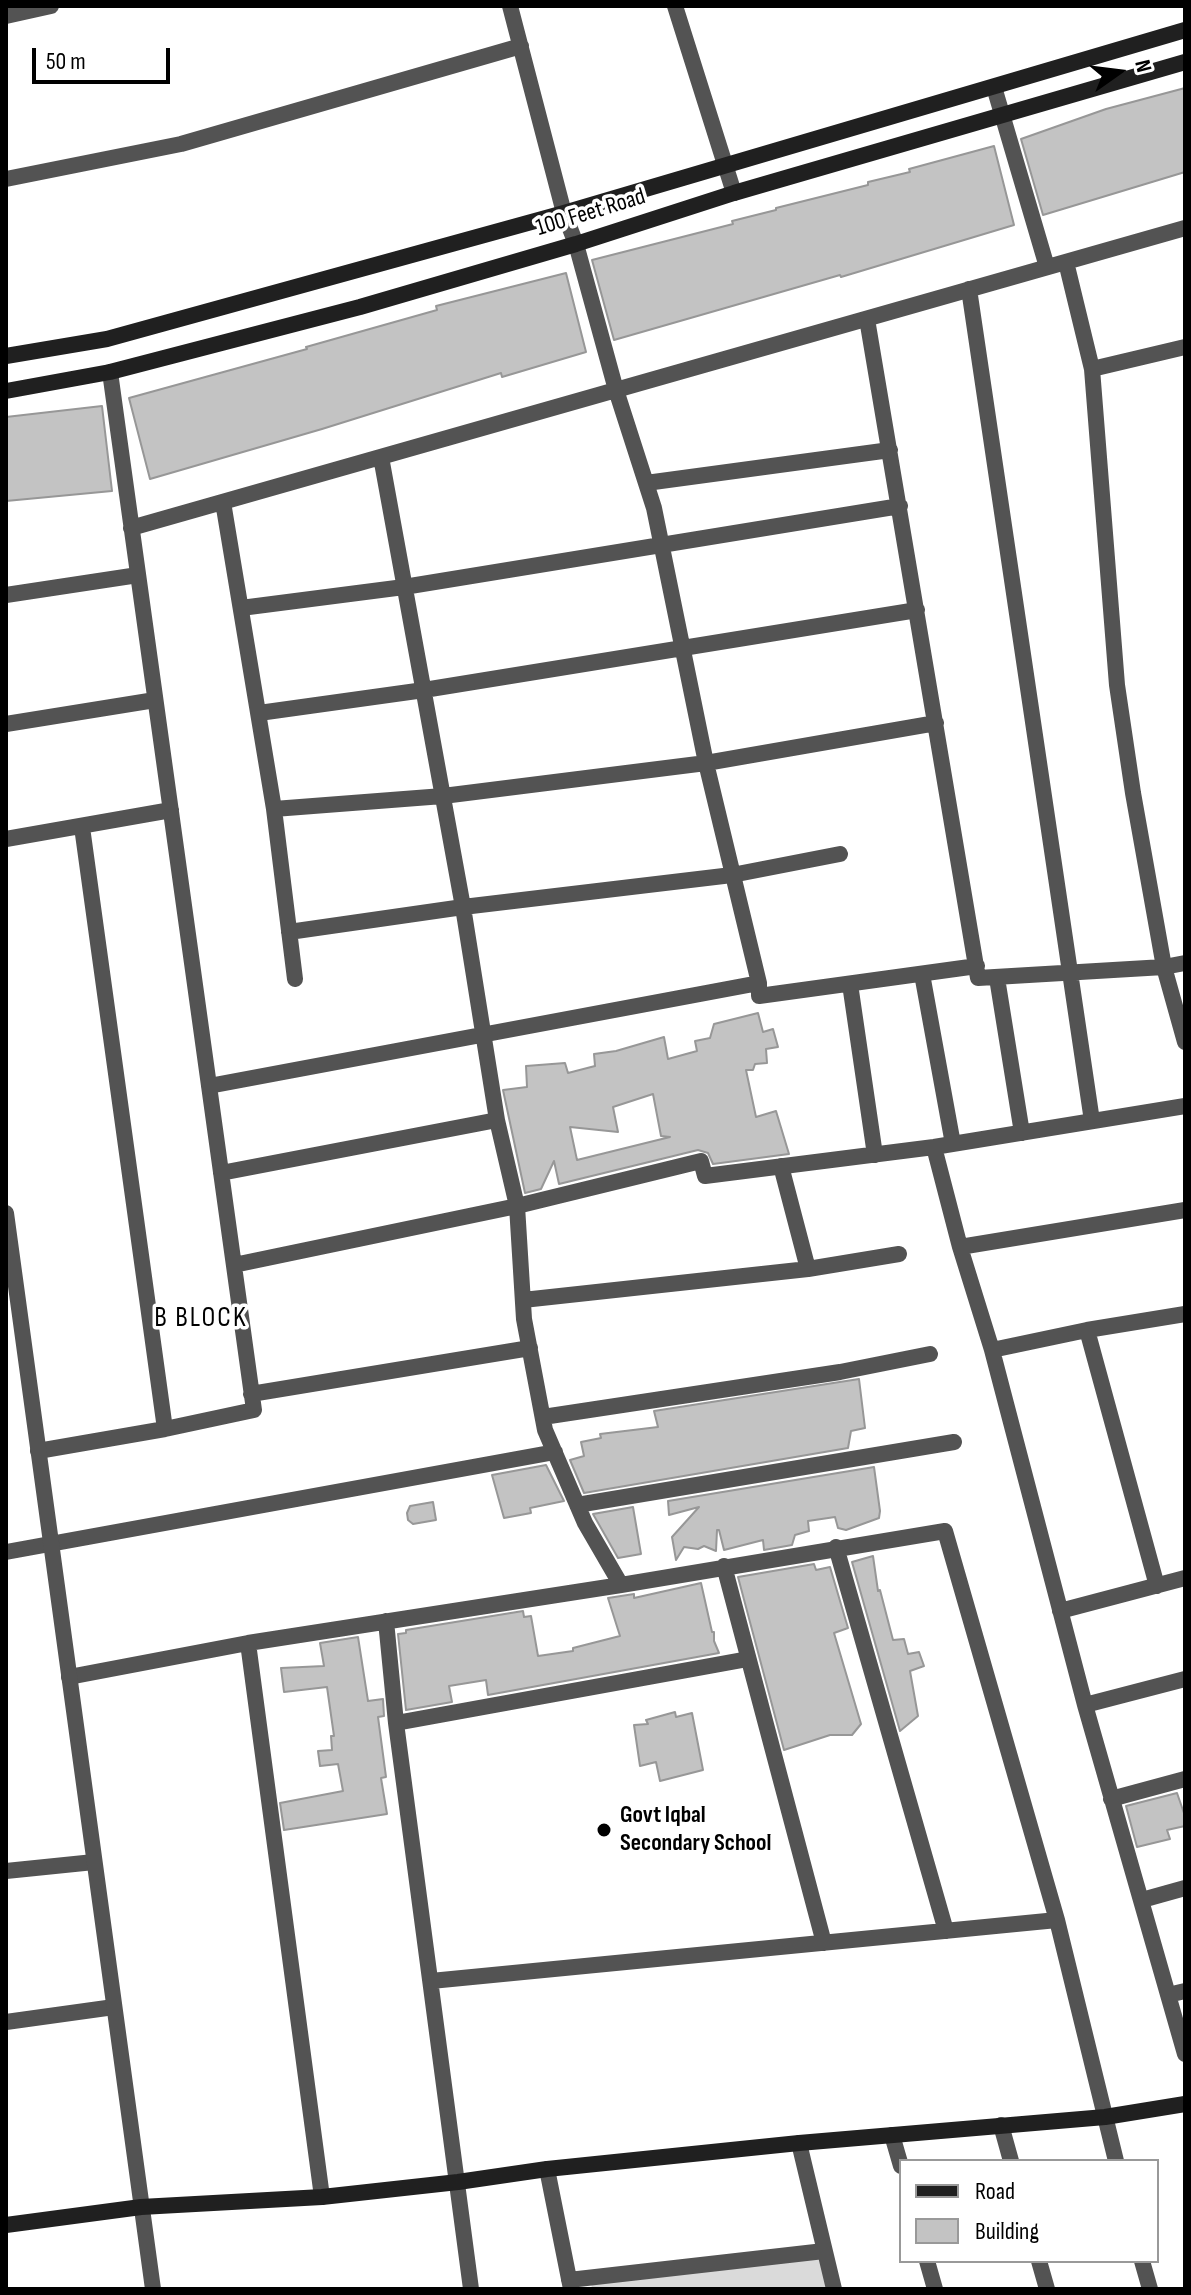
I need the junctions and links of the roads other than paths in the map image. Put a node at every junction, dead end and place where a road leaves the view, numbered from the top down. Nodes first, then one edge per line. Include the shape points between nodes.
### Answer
1 (51, 6) edge
2 (510, 6) edge
3 (675, 6) edge
4 (6, 16) edge
5 (1185, 30) edge
6 (521, 46) junction
7 (1185, 62) edge
8 (994, 87) junction
9 (1002, 115) junction
10 (727, 166) junction
11 (6, 179) edge
12 (734, 193) junction
13 (564, 213) junction
14 (1185, 228) edge
15 (576, 244) junction
16 (1066, 262) junction
17 (1047, 267) junction
18 (969, 289) junction
19 (867, 319) junction
20 (1185, 349) edge
21 (6, 356) edge
22 (1092, 369) junction
23 (110, 372) junction
24 (616, 390) junction
25 (6, 391) edge
26 (890, 450) junction
27 (381, 457) junction
28 (646, 483) junction
29 (223, 502) junction
30 (900, 506) junction
31 (131, 528) junction
32 (662, 544) junction
33 (138, 575) junction
34 (404, 587) junction
35 (6, 595) edge
36 (241, 608) junction
37 (917, 610) junction
38 (683, 647) junction
39 (424, 690) junction
40 (155, 700) junction
41 (259, 713) junction
42 (936, 723) junction
43 (6, 724) edge
44 (706, 763) junction
45 (443, 796) junction
46 (274, 809) junction
47 (171, 810) junction
48 (82, 827) junction
49 (6, 839) edge
50 (840, 854) dead end
51 (732, 875) junction
52 (463, 907) junction
53 (289, 932) junction
54 (1185, 963) edge
55 (977, 966) junction
56 (1164, 967) junction
57 (1069, 973) junction
58 (922, 974) junction
59 (997, 978) junction
60 (295, 979) dead end
61 (759, 983) junction
62 (850, 984) junction
63 (485, 1032) junction
64 (1185, 1042) edge
65 (209, 1086) junction
66 (1185, 1106) edge
67 (497, 1120) junction
68 (1092, 1121) junction
69 (1022, 1133) junction
70 (953, 1144) junction
71 (934, 1147) junction
72 (875, 1155) junction
73 (781, 1166) junction
74 (221, 1173) junction
75 (517, 1206) junction
76 (1185, 1210) edge
77 (6, 1213) edge
78 (960, 1247) junction
79 (899, 1254) dead end
80 (234, 1265) junction
81 (808, 1269) junction
82 (523, 1300) junction
83 (1185, 1314) edge
84 (1087, 1330) junction
85 (530, 1348) junction
86 (992, 1350) junction
87 (930, 1354) dead end
88 (251, 1394) junction
89 (543, 1417) junction
90 (165, 1429) junction
91 (954, 1442) dead end
92 (38, 1451) junction
93 (555, 1452) junction
94 (577, 1505) junction
95 (51, 1542) junction
96 (836, 1547) junction
97 (6, 1552) edge
98 (724, 1566) junction
99 (1185, 1578) edge
100 (621, 1585) junction
101 (1157, 1586) junction
102 (1060, 1611) junction
103 (386, 1621) junction
104 (248, 1643) junction
105 (748, 1659) junction
106 (69, 1677) junction
107 (1185, 1679) edge
108 (1085, 1705) junction
109 (396, 1723) junction
110 (1185, 1779) edge
111 (1111, 1799) junction
112 (94, 1862) junction
113 (6, 1871) edge
114 (1185, 1888) edge
115 (1142, 1900) junction
116 (1057, 1920) junction
117 (946, 1931) junction
118 (824, 1943) junction
119 (431, 1981) junction
120 (1185, 1991) edge
121 (1168, 1995) junction
122 (114, 2007) junction
123 (6, 2022) edge
124 (1185, 2054) edge
125 (1185, 2104) edge
126 (1105, 2117) junction
127 (1001, 2125) junction
128 (892, 2135) junction
129 (799, 2143) junction
130 (899, 2159) edge
131 (1010, 2159) edge
132 (1116, 2159) edge
133 (547, 2169) junction
134 (458, 2182) junction
135 (322, 2197) junction
136 (141, 2207) junction
137 (6, 2225) edge
138 (824, 2251) junction
139 (928, 2263) edge
140 (1040, 2263) edge
141 (1143, 2263) edge
142 (570, 2284) edge
143 (153, 2289) edge
144 (471, 2289) edge
145 (834, 2289) edge
146 (935, 2289) edge
147 (1047, 2289) edge
148 (1150, 2289) edge

1 - 4 street
2 - 6 street
3 - 10 street
5 - 8 main road, 100 Feet Road
6 - 11 street via 181,144
6 - 13 street
7 - 9 main road, 100 Feet Road
8 - 9 street
8 - 10 main road, 100 Feet Road
9 - 12 main road, 100 Feet Road
9 - 17 street
10 - 12 street
10 - 13 main road, 100 Feet Road
12 - 15 main road, 100 Feet Road
13 - 15 street
13 - 21 main road, 100 Feet Road via 107,339
14 - 16 street
15 - 23 main road, 100 Feet Road
15 - 24 street
16 - 17 street
16 - 22 street
17 - 18 street
18 - 19 street
18 - 57 street
19 - 24 street
19 - 26 street
20 - 22 street
22 - 56 street via 1117,685
23 - 25 main road, 100 Feet Road
23 - 31 street
24 - 27 street
24 - 28 street
26 - 28 street
26 - 30 street
27 - 29 street
27 - 34 street
28 - 32 street
29 - 31 street
29 - 36 street
30 - 32 street
30 - 37 street
31 - 33 street
32 - 34 street
32 - 38 street
33 - 35 street
33 - 40 street
34 - 36 street
34 - 39 street
36 - 41 street
37 - 38 street
37 - 42 street
38 - 39 street
38 - 44 street
39 - 41 street
39 - 45 street
40 - 43 street
40 - 47 street
41 - 46 street
42 - 44 street
42 - 55 street
44 - 45 street
44 - 51 street
45 - 46 street
45 - 52 street
46 - 53 street
47 - 48 street
47 - 65 street
48 - 49 street
48 - 90 street
50 - 51 street
51 - 52 street
51 - 61 street
52 - 53 street
52 - 63 street
53 - 60 street
54 - 56 street
55 - 58 street
55 - 59 street via 978,978
56 - 57 street
56 - 64 street
57 - 59 street
57 - 68 street
58 - 62 street
58 - 70 street
59 - 69 street
61 - 62 street via 759,996
61 - 63 street
62 - 72 street
63 - 65 street
63 - 67 street
65 - 74 street
66 - 68 street
67 - 74 street
67 - 75 street
68 - 69 street
69 - 70 street
70 - 71 street
71 - 72 street
71 - 78 street
72 - 73 street
73 - 75 street via 705,1176 701,1161
73 - 81 street
74 - 80 street
75 - 80 street
75 - 82 street
76 - 78 street
77 - 92 street
78 - 86 street
79 - 81 street
80 - 88 street
81 - 82 street
82 - 85 street
83 - 84 street
84 - 86 street
84 - 101 street
85 - 88 street
85 - 89 street
86 - 102 street
87 - 89 street
88 - 90 street via 254,1410
89 - 93 street
90 - 92 street
91 - 94 street
92 - 95 street
93 - 94 street
93 - 95 street
94 - 100 street
95 - 97 street
95 - 106 street
96 - 98 street
96 - 116 street via 945,1531
96 - 117 street
98 - 100 street
98 - 105 street
99 - 101 street
100 - 103 street
101 - 102 street
102 - 108 street
103 - 104 street
103 - 109 street
104 - 106 street
104 - 135 street
105 - 109 street
105 - 118 street
106 - 112 street
107 - 108 street
108 - 111 street
109 - 119 street
110 - 111 street
111 - 115 street
112 - 113 street
112 - 122 street
114 - 115 street
115 - 121 street
116 - 117 street
116 - 126 street
117 - 118 street
118 - 119 street
119 - 134 street
120 - 121 street
121 - 124 street
122 - 123 street
122 - 136 street
125 - 126 main road
126 - 127 main road
126 - 132 street
127 - 128 main road
127 - 131 street
128 - 129 main road
128 - 130 street
129 - 133 main road
129 - 138 street
133 - 134 main road
133 - 142 street
134 - 135 main road
134 - 144 street
135 - 136 main road
136 - 137 main road
136 - 143 street
138 - 142 street
138 - 145 street
139 - 146 street
140 - 147 street
141 - 148 street

